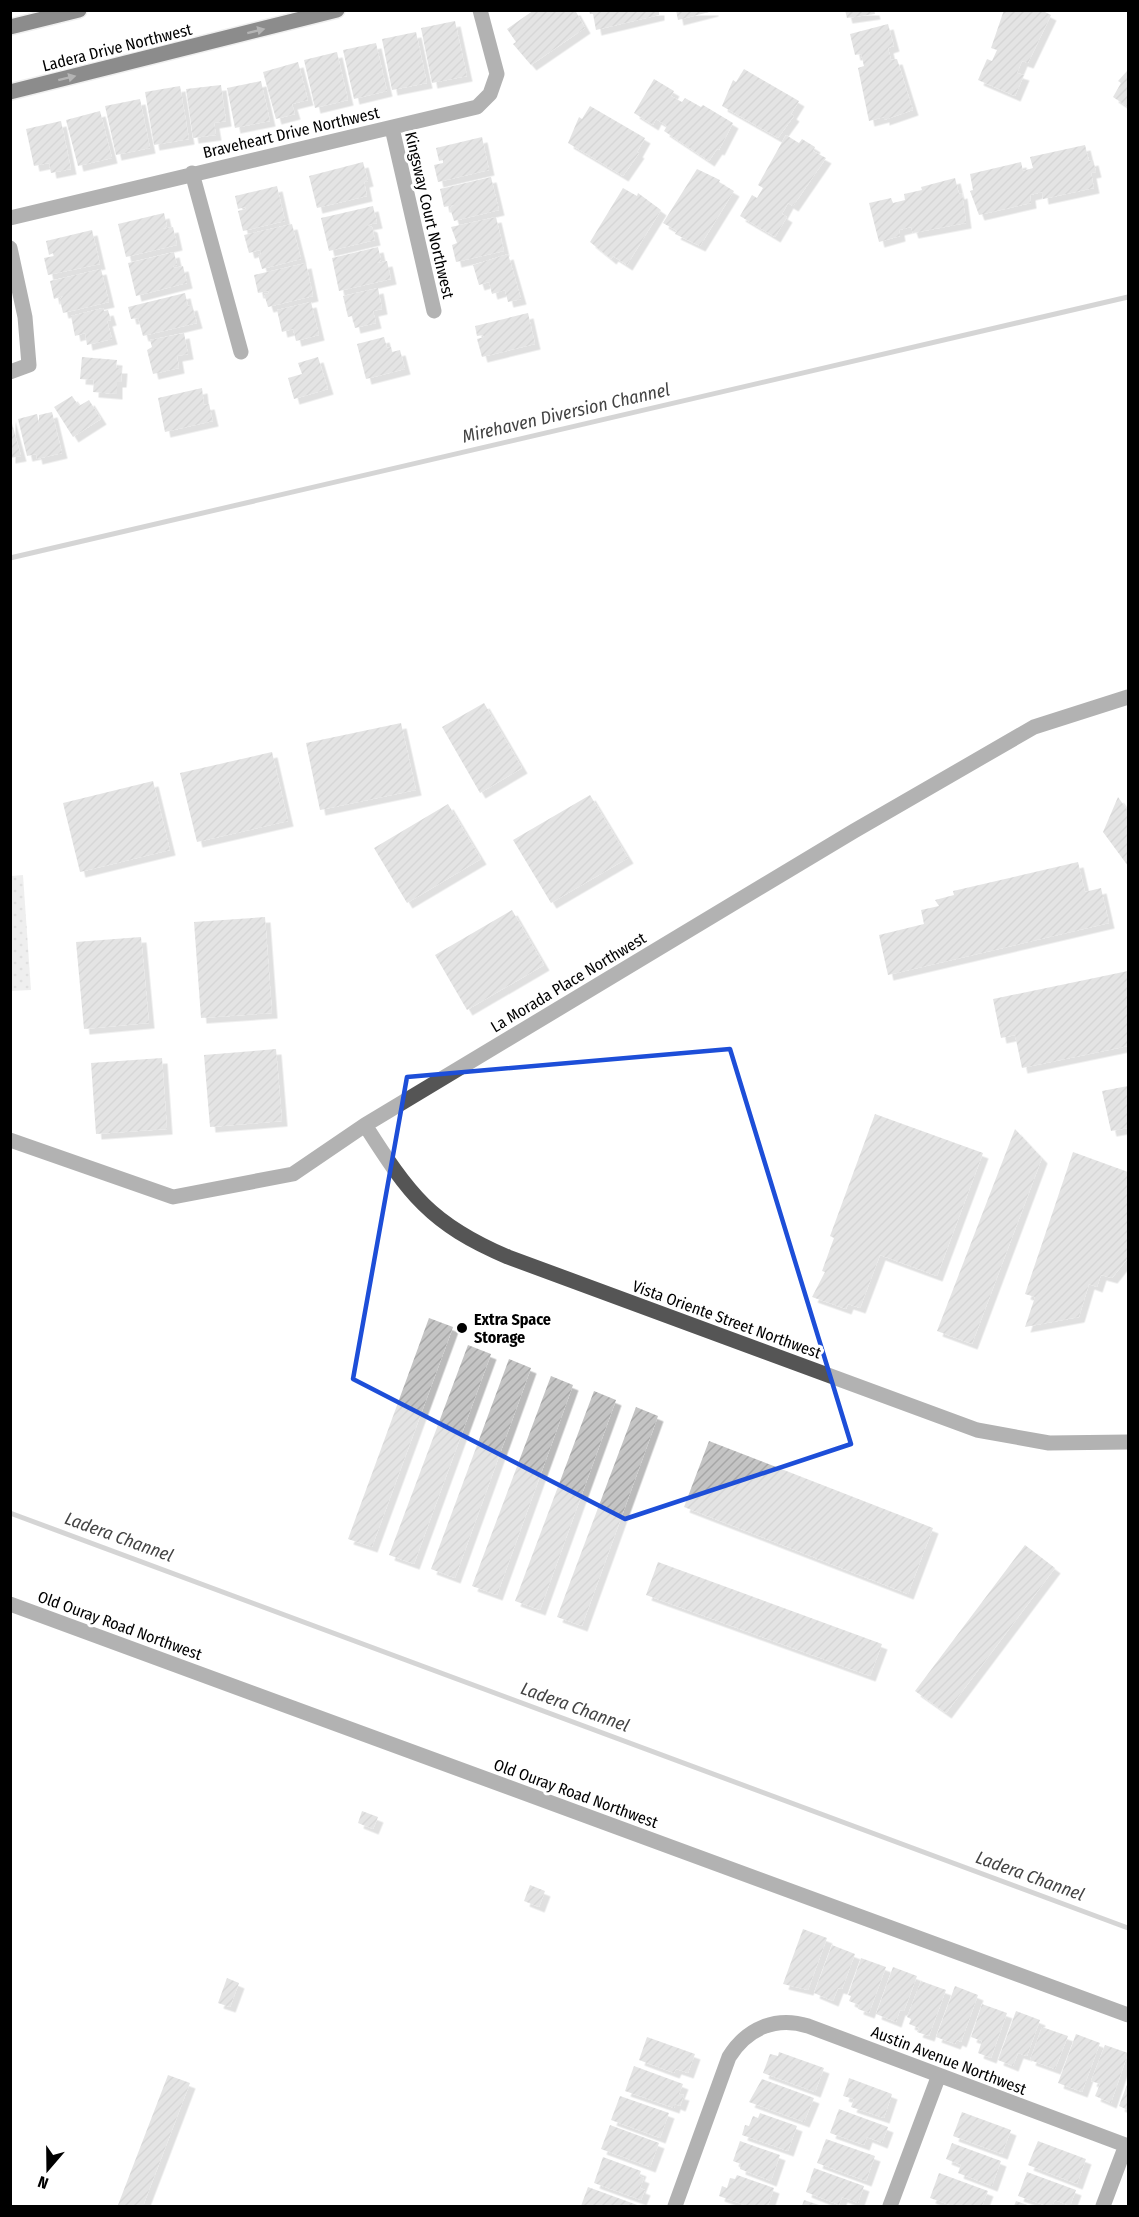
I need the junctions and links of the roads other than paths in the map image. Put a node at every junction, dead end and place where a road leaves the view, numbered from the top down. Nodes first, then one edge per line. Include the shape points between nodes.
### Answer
1 (79, 10) edge
2 (337, 10) edge
3 (480, 10) edge
4 (10, 27) edge
5 (10, 92) edge
6 (392, 128) junction
7 (192, 173) junction
8 (10, 218) edge
9 (10, 248) edge
10 (434, 311) dead end
11 (242, 352) dead end
12 (10, 372) edge
13 (1128, 697) edge
14 (365, 1125) junction
15 (10, 1140) edge
16 (1128, 1442) edge
17 (10, 1604) edge
18 (1128, 2015) edge
19 (939, 2075) junction
20 (1127, 2145) edge
21 (675, 2206) edge
22 (890, 2206) edge
23 (1103, 2206) edge

1 - 4 main road
5 -> 2 main road, Ladera Drive Northwest
3 - 6 street, Braveheart Drive Northwest via 497,74 490,94 477,107
6 - 7 street, Braveheart Drive Northwest
6 - 10 street, Kingsway Court Northwest
7 - 8 street, Braveheart Drive Northwest
7 - 11 street
9 - 12 street via 25,317 29,365
13 - 14 street, La Morada Place Northwest via 1034,727
14 - 15 street, La Morada Place Northwest via 293,1174 173,1197
14 - 16 street, Vista Oriente Street Northwest via 395,1172 435,1216 456,1232 508,1257 977,1430 1049,1443
17 - 18 street, Old Ouray Road Northwest
19 - 20 street, Austin Avenue Northwest
19 - 21 street, Austin Avenue Northwest via 798,2023 778,2022 756,2029 729,2057
19 - 22 street
20 - 23 street

